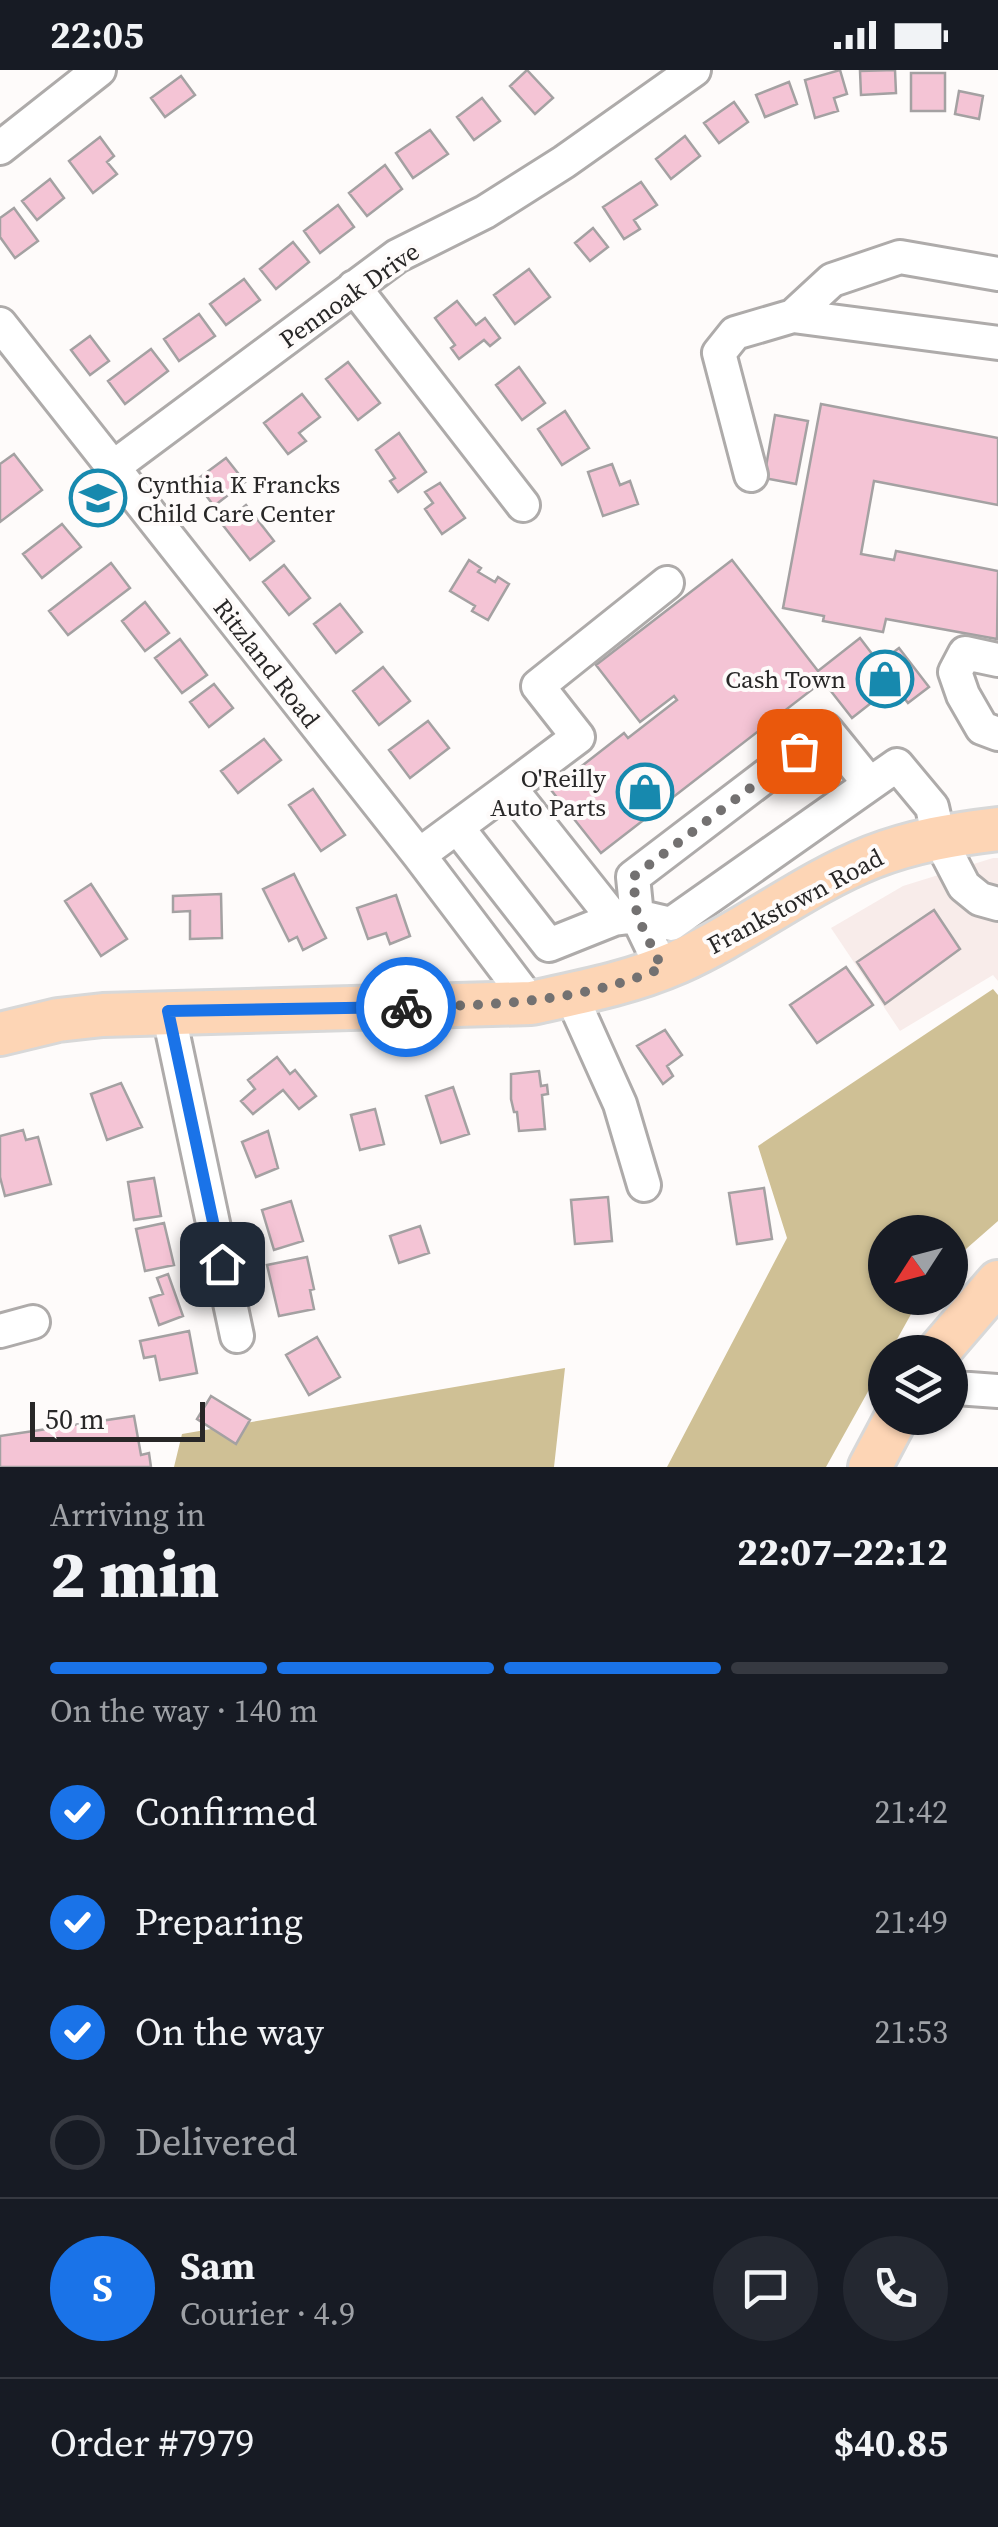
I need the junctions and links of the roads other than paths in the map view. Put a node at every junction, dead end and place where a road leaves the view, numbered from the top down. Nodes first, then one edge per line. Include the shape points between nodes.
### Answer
1 (99, 70) edge
2 (694, 70) edge
3 (0, 148) edge
4 (998, 274) edge
5 (354, 287) junction
6 (793, 316) junction
7 (0, 324) edge
8 (998, 343) edge
9 (112, 468) junction
10 (751, 475) dead end
11 (523, 505) dead end
12 (667, 583) dead end
13 (998, 660) edge
14 (998, 734) edge
15 (869, 783) junction
16 (510, 788) junction
17 (457, 826) junction
18 (998, 829) edge
19 (939, 838) junction
20 (419, 855) junction
21 (998, 904) edge
22 (626, 918) junction
23 (662, 968) junction
24 (551, 999) junction
25 (168, 1011) junction
26 (0, 1034) edge
27 (644, 1185) dead end
28 (998, 1282) edge
29 (33, 1322) dead end
30 (0, 1332) edge
31 (953, 1335) edge
32 (237, 1336) dead end
33 (968, 1389) edge
34 (998, 1391) edge
35 (887, 1435) edge
36 (870, 1467) edge

1 - 3 street
2 - 5 street, Pennoak Drive via 564,162
4 - 6 street via 900,257 832,280
5 - 9 street, Pennoak Drive
5 - 11 street
6 - 8 street
6 - 10 street via 735,333 718,352
7 - 9 street, Ritzland Road
9 - 20 street, Ritzland Road
12 - 16 street via 538,686 578,737
13 - 14 street via 964,653 955,672 982,728
15 - 19 street via 897,765 932,808
15 - 22 street via 671,924
15 - 22 street via 826,730 633,877
16 - 17 street
16 - 22 street
17 - 20 street
17 - 22 street via 549,945
18 - 19 main road, Frankstown Road
19 - 21 street via 964,886
19 - 23 main road, Frankstown Road via 856,864
20 - 24 street, Ritzland Road
22 - 23 street
23 - 24 main road, Frankstown Road
24 - 25 main road, Frankstown Road
24 - 27 street, Ritzland Road via 620,1104
25 - 26 main road, Frankstown Road via 58,1020
25 - 32 street
28 - 31 main road
29 - 30 street
33 - 34 street
35 - 36 main road

